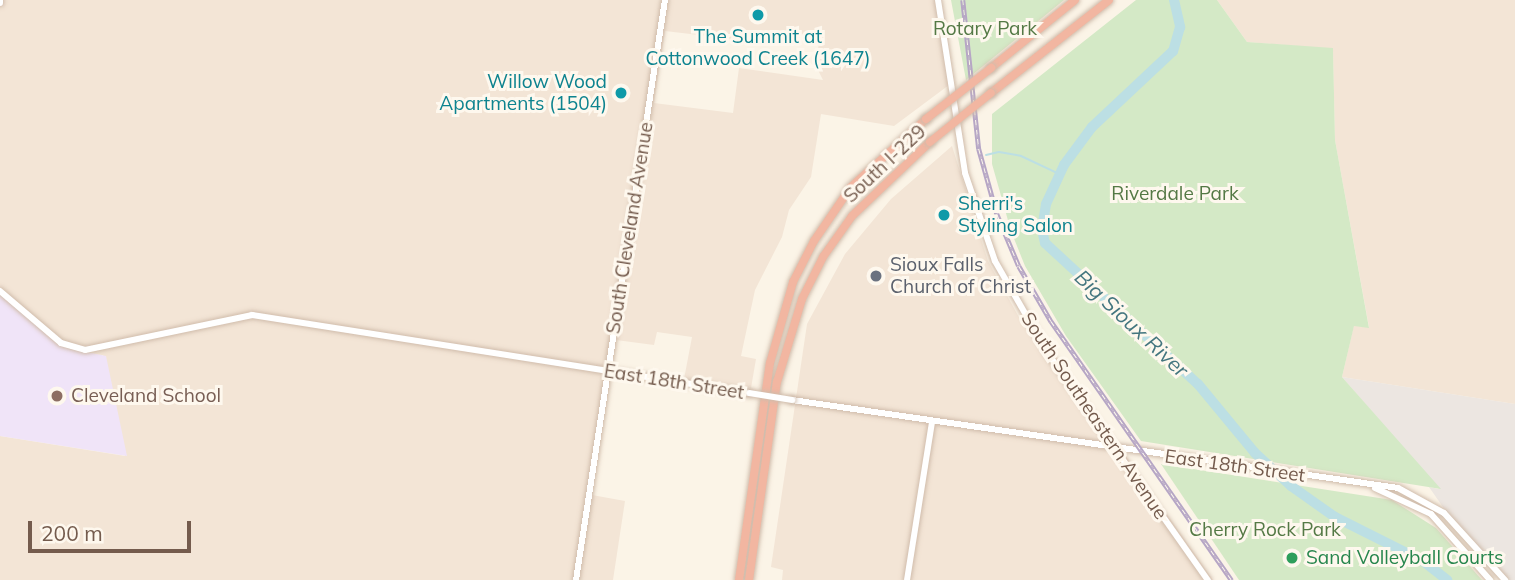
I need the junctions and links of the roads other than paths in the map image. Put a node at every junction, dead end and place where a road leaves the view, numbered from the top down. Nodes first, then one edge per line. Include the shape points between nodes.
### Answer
1 (665, 0) edge
2 (938, 0) edge
3 (1075, 0) edge
4 (1109, 0) edge
5 (0, 291) edge
6 (608, 371) junction
7 (932, 422) junction
8 (1115, 449) junction
9 (1370, 486) junction
10 (576, 580) edge
11 (739, 580) edge
12 (748, 580) edge
13 (906, 580) edge
14 (1208, 580) edge
15 (1490, 580) edge
16 (1505, 580) edge

1 - 6 street, South Cleveland Avenue
2 - 8 street, South Southeastern Avenue via 960,149 987,242 1028,323
3 - 11 highway, South I-229, bridge via 926,119 851,187 814,241 793,282 770,363
4 - 12 highway, South I-229, bridge via 930,142 852,216 823,257 802,299 779,374
5 - 6 street, East 18th Street via 61,343 85,350 252,315
6 - 7 street, East 18th Street, bridge
6 - 10 street, South Cleveland Avenue
7 - 8 street, East 18th Street
7 - 13 street
8 - 9 street, East 18th Street
8 - 14 street, South Southeastern Avenue
9 - 15 street via 1431,514
9 - 16 street, East 18th Street via 1398,488 1431,503

